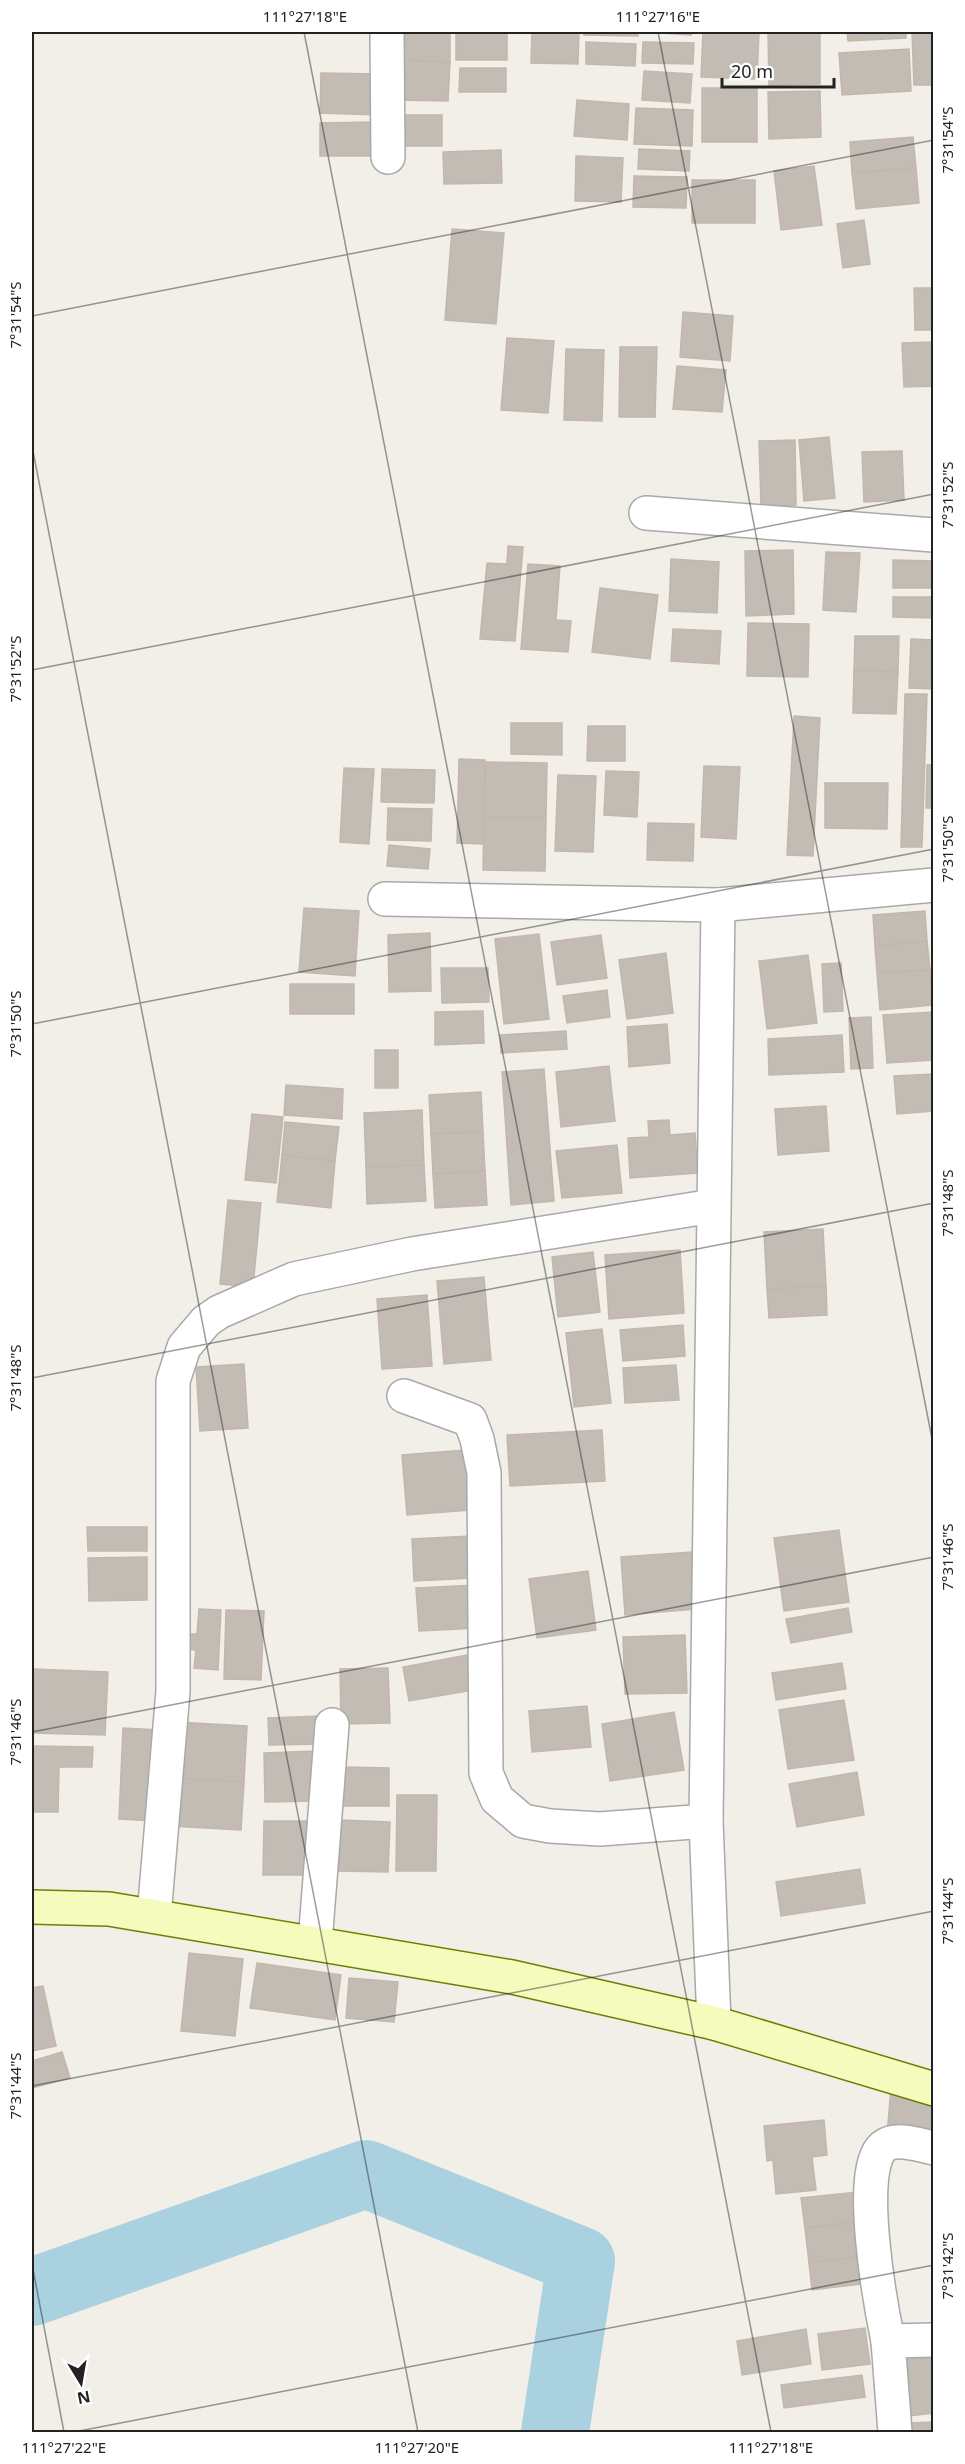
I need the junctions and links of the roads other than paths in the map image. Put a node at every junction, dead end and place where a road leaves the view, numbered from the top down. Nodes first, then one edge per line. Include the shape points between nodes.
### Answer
1 (387, 32) edge
2 (388, 157) dead end
3 (646, 513) dead end
4 (933, 535) edge
5 (933, 885) edge
6 (385, 899) dead end
7 (718, 905) junction
8 (713, 1206) junction
9 (404, 1396) dead end
10 (332, 1725) dead end
11 (706, 1821) junction
12 (32, 1907) edge
13 (154, 1916) junction
14 (315, 1943) junction
15 (714, 2023) junction
16 (933, 2089) edge
17 (933, 2148) edge
18 (933, 2340) edge
19 (888, 2341) junction
20 (895, 2433) edge

1 - 2 street
3 - 4 street
5 - 7 street
6 - 7 street
7 - 8 street
8 - 11 street
8 - 13 street via 412,1254 294,1279 219,1312 184,1347 173,1381 173,1691
9 - 11 street via 470,1420 477,1439 484,1473 486,1773 497,1799 523,1821 549,1826 600,1829
10 - 14 street
11 - 15 street
12 - 13 street via 110,1909
13 - 14 street
14 - 15 street via 512,1977
15 - 16 street
17 - 19 street via 897,2141 877,2153 871,2186 871,2233
18 - 19 street
19 - 20 street

